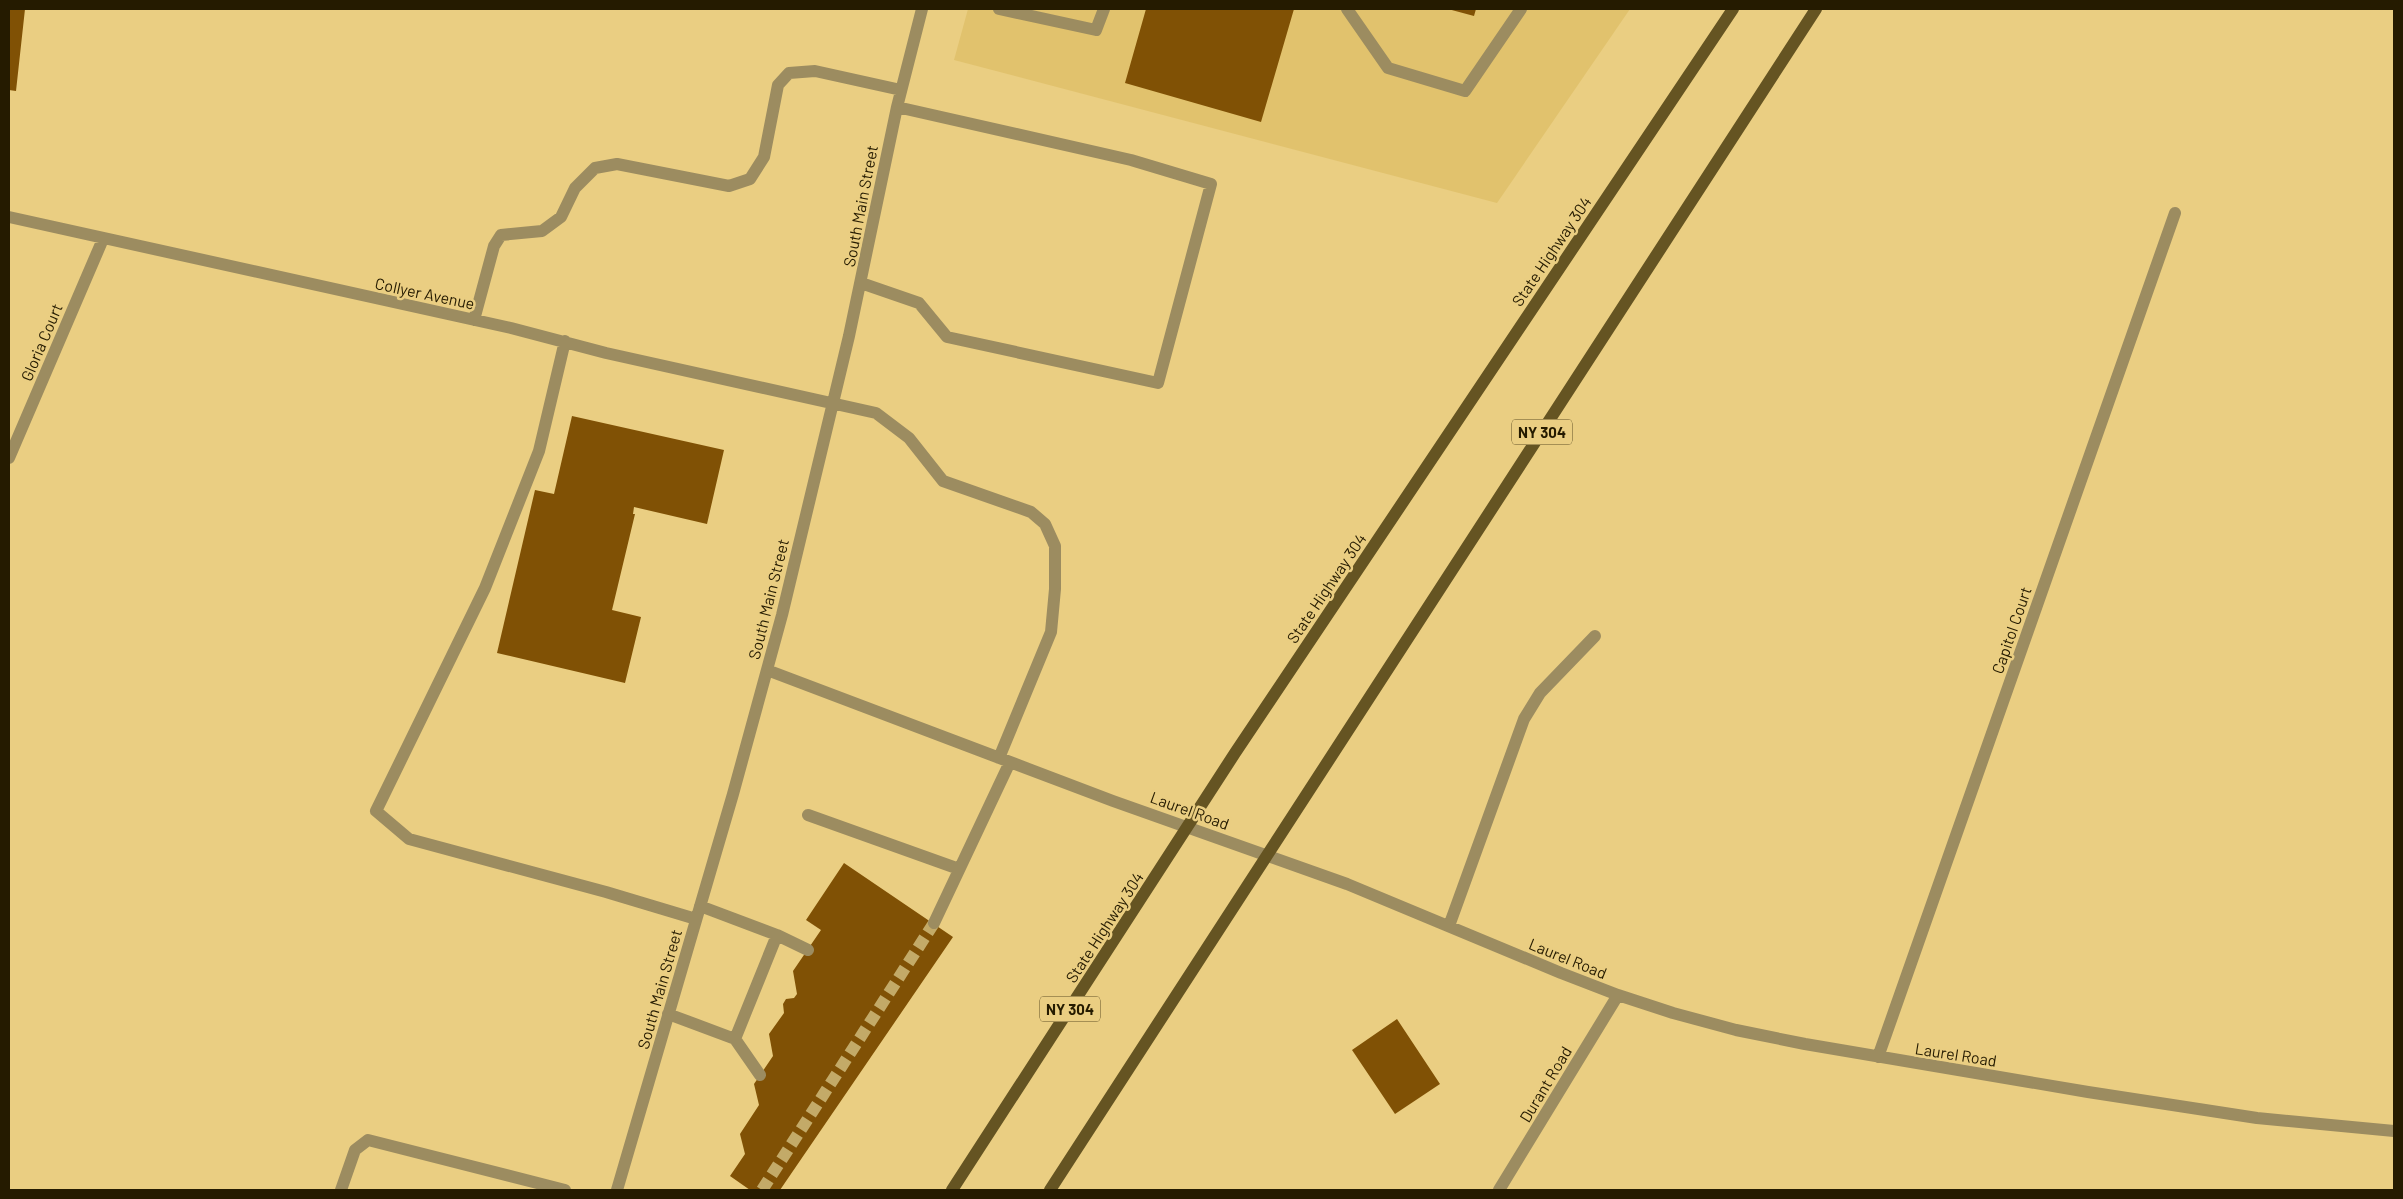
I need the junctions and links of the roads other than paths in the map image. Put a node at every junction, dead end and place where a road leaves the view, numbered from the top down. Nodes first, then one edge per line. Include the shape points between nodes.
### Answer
1 (922, 9) edge
2 (999, 9) edge
3 (1104, 9) edge
4 (1347, 9) edge
5 (1521, 9) edge
6 (1733, 9) edge
7 (1816, 9) edge
8 (901, 90) junction
9 (897, 107) junction
10 (2175, 213) dead end
11 (9, 217) edge
12 (104, 239) junction
13 (861, 283) junction
14 (474, 320) junction
15 (565, 341) junction
16 (834, 404) junction
17 (9, 458) edge
18 (1595, 636) dead end
19 (767, 670) junction
20 (1005, 760) junction
21 (808, 815) dead end
22 (1188, 827) junction
23 (1267, 856) junction
24 (959, 869) junction
25 (700, 906) junction
26 (696, 919) junction
27 (934, 923) tunnel mouth
28 (1449, 926) junction
29 (778, 935) junction
30 (808, 950) dead end
31 (1618, 995) junction
32 (668, 1014) junction
33 (735, 1039) junction
34 (1878, 1057) junction
35 (760, 1074) dead end
36 (2394, 1131) edge
37 (341, 1190) edge
38 (565, 1190) edge
39 (617, 1190) edge
40 (952, 1190) edge
41 (1050, 1190) edge
42 (1499, 1190) edge

1 - 8 street, South Main Street
2 - 3 street via 1096,30
4 - 5 street via 1388,68 1465,91
6 - 22 main road, State Highway 304 / NY 304
7 - 23 main road, NY 304
8 - 9 street, South Main Street
8 - 14 street via 815,71 789,73 778,85 764,157 750,179 729,186 617,164 595,168 575,188 561,217 542,231 501,235 494,246
9 - 13 street, South Main Street
9 - 13 street via 1131,160 1211,184 1158,383 947,337 919,303
10 - 34 street, Capitol Court
11 - 12 street, Collyer Avenue
12 - 14 street, Collyer Avenue
12 - 17 street, Gloria Court
13 - 16 street, South Main Street
14 - 15 street, Collyer Avenue
15 - 16 street, Collyer Avenue
15 - 26 street via 539,451 485,588 376,812 408,839
16 - 19 street, South Main Street
16 - 20 street, Collyer Avenue via 876,413 909,438 944,481 1032,512 1045,524 1055,546 1051,632
18 - 28 street via 1540,693 1524,719
19 - 20 street, Laurel Road
19 - 25 street, South Main Street
20 - 22 street, Laurel Road
20 - 24 street, Collyer Avenue
21 - 24 street
22 - 23 street, Laurel Road
22 - 40 main road, State Highway 304 / NY 304
23 - 28 street, Laurel Road via 1347,884
23 - 41 main road, NY 304
24 - 27 street, Collyer Avenue
25 - 26 street, South Main Street
25 - 29 street
26 - 32 street, South Main Street
28 - 31 street, Laurel Road
29 - 30 street
29 - 33 street
31 - 34 street, Laurel Road via 1736,1030
31 - 42 street, Durant Road
32 - 33 street
32 - 39 street, South Main Street
33 - 35 street
34 - 36 street, Laurel Road via 2257,1118
37 - 38 street via 355,1150 368,1140

